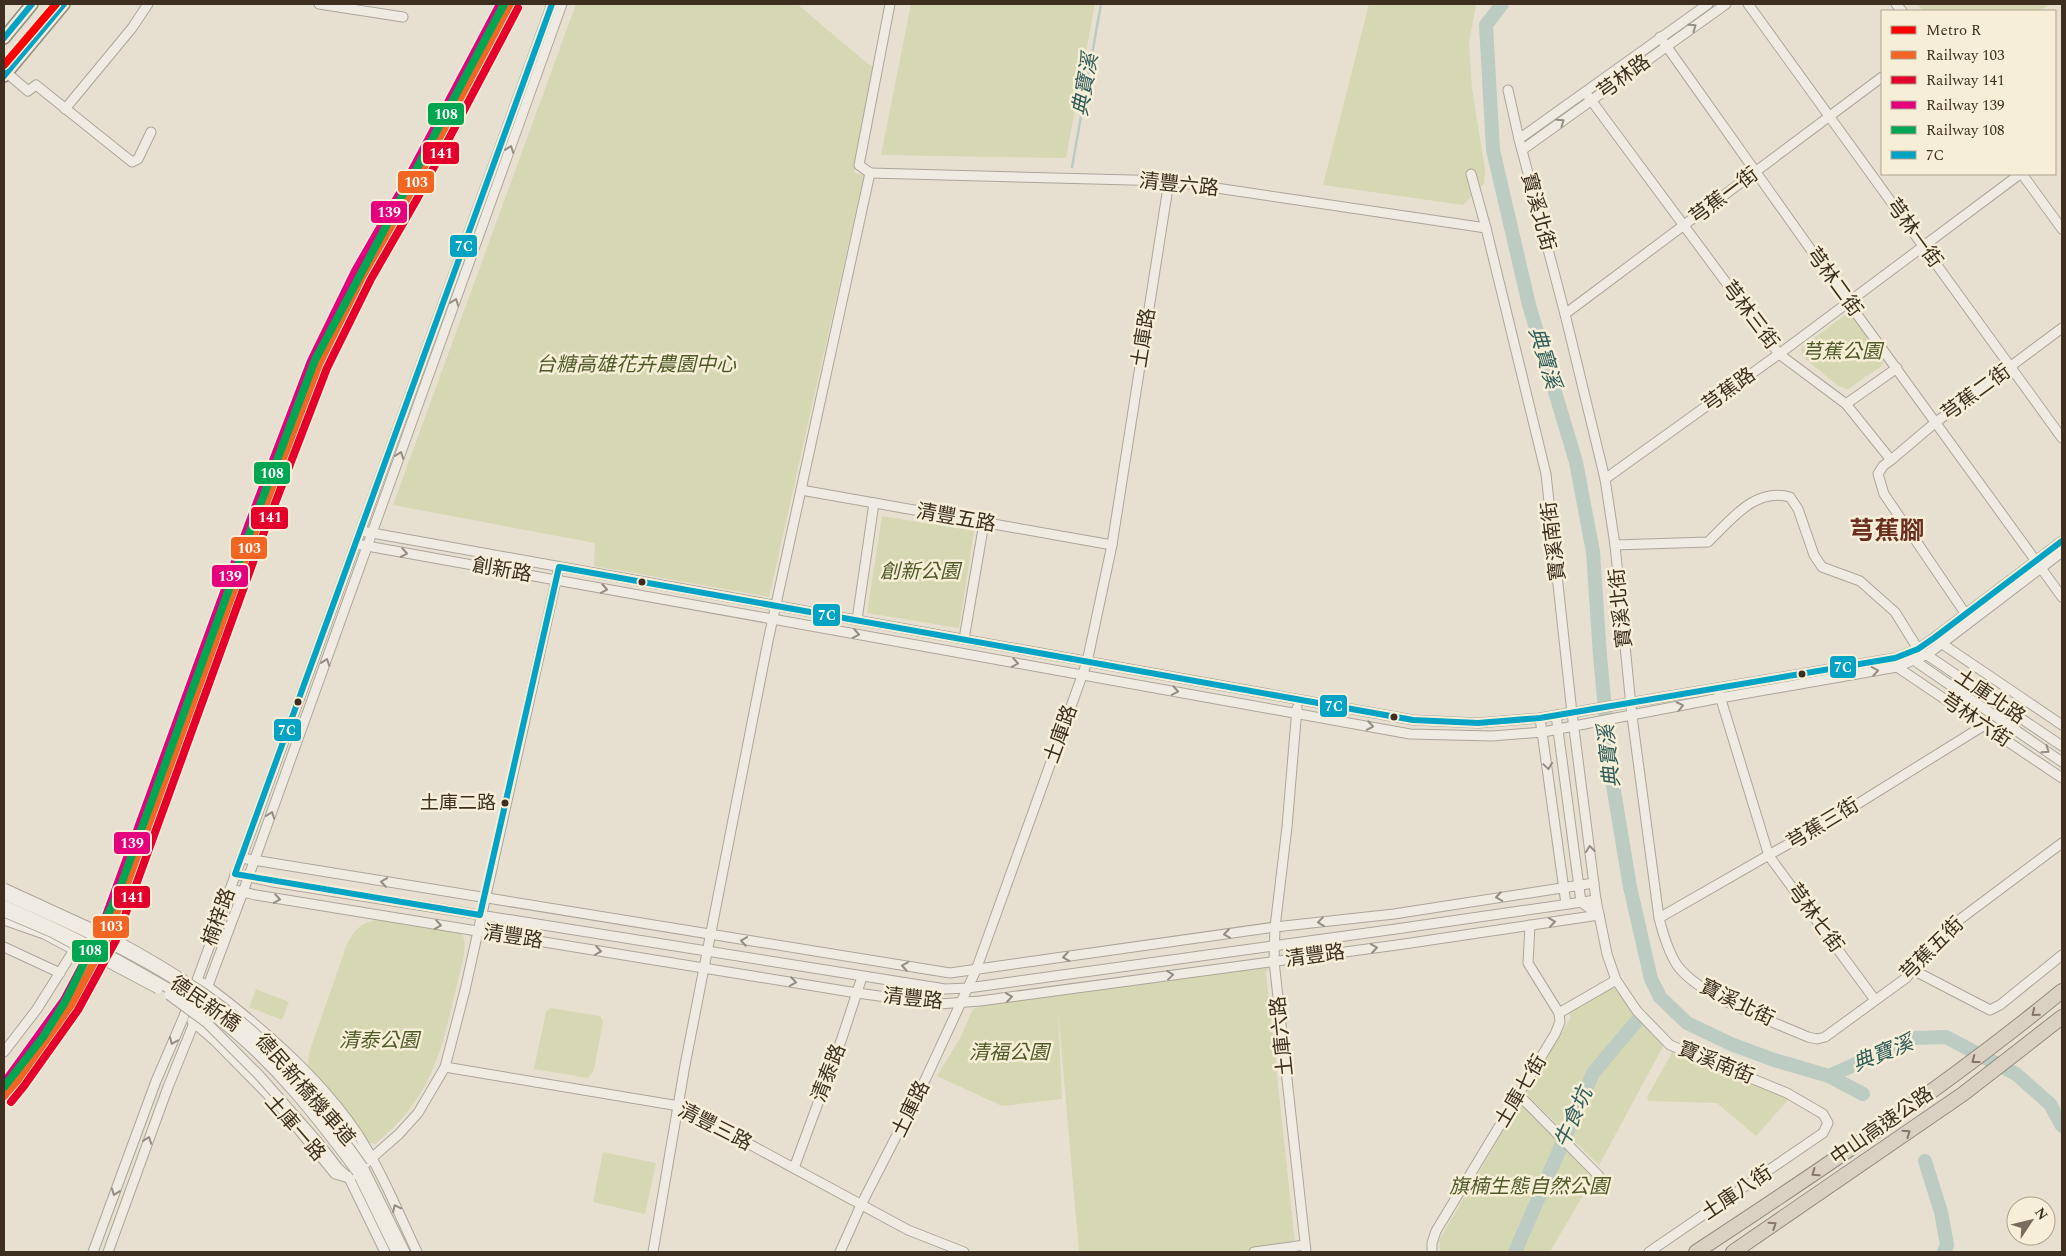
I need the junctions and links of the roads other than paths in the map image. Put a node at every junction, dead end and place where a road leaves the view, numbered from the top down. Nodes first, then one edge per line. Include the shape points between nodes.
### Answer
1 (32, 4) edge
2 (64, 4) edge
3 (148, 4) edge
4 (319, 4) edge
5 (552, 4) edge
6 (562, 4) edge
7 (890, 4) edge
8 (1708, 4) edge
9 (1726, 4) edge
10 (1748, 4) edge
11 (403, 17) dead end
12 (1660, 37) junction
13 (4, 38) edge
14 (1667, 46) junction
15 (5, 74) edge
16 (1881, 78) edge
17 (1508, 90) dead end
18 (1585, 92) junction
19 (1591, 100) junction
20 (64, 109) junction
21 (1830, 116) junction
22 (151, 132) dead end
23 (1519, 139) junction
24 (1522, 150) junction
25 (1755, 171) junction
26 (870, 173) junction
27 (1471, 174) dead end
28 (2020, 175) edge
29 (2022, 175) edge
30 (1169, 181) junction
31 (1684, 226) junction
32 (1486, 228) junction
33 (2062, 229) edge
34 (1922, 246) junction
35 (1848, 302) junction
36 (1565, 314) junction
37 (2062, 328) edge
38 (1779, 354) junction
39 (2011, 367) junction
40 (1897, 368) junction
41 (1846, 404) junction
42 (1936, 422) junction
43 (2062, 438) edge
44 (1891, 460) junction
45 (1605, 479) junction
46 (801, 490) junction
47 (874, 503) junction
48 (984, 523) junction
49 (361, 531) junction
50 (372, 533) junction
51 (2062, 541) edge
52 (356, 544) junction
53 (1112, 545) junction
54 (367, 546) junction
55 (1615, 546) junction
56 (2062, 552) edge
57 (2038, 564) junction
58 (559, 567) junction
59 (556, 580) junction
60 (2062, 597) edge
61 (776, 606) junction
62 (1967, 617) junction
63 (773, 619) junction
64 (857, 620) junction
65 (1934, 638) junction
66 (964, 639) junction
67 (1942, 644) junction
68 (1918, 649) junction
69 (1928, 654) junction
70 (1915, 661) junction
71 (1087, 662) junction
72 (1896, 663) junction
73 (1083, 675) junction
74 (1718, 688) junction
75 (1720, 698) junction
76 (1299, 700) junction
77 (1628, 703) junction
78 (1575, 712) junction
79 (1295, 713) junction
80 (1556, 715) junction
81 (1629, 716) junction
82 (1540, 718) junction
83 (2062, 725) edge
84 (1577, 726) junction
85 (1983, 726) junction
86 (1558, 729) junction
87 (1543, 732) junction
88 (2062, 746) edge
89 (2062, 762) edge
90 (2062, 778) edge
91 (2062, 843) edge
92 (1769, 856) junction
93 (241, 858) junction
94 (254, 860) junction
95 (235, 874) junction
96 (248, 878) junction
97 (1594, 883) junction
98 (1579, 885) junction
99 (1564, 887) junction
100 (4, 888) edge
101 (230, 889) junction
102 (243, 892) junction
103 (4, 895) edge
104 (484, 898) junction
105 (1596, 900) junction
106 (1581, 902) junction
107 (1566, 904) junction
108 (4, 905) edge
109 (4, 912) edge
110 (480, 915) junction
111 (1599, 915) junction
112 (1659, 918) junction
113 (4, 920) edge
114 (1530, 925) junction
115 (1275, 928) junction
116 (477, 931) junction
117 (711, 936) junction
118 (1274, 945) junction
119 (4, 947) edge
120 (708, 952) junction
121 (2062, 955) edge
122 (1274, 961) junction
123 (705, 967) junction
124 (976, 970) junction
125 (1912, 970) junction
126 (60, 973) junction
127 (862, 977) junction
128 (197, 979) junction
129 (1616, 980) junction
130 (208, 987) junction
131 (968, 988) junction
132 (2062, 991) edge
133 (858, 993) junction
134 (1875, 1000) junction
135 (961, 1003) junction
136 (1559, 1012) junction
137 (184, 1016) junction
138 (2062, 1017) edge
139 (194, 1023) junction
140 (1825, 1038) joint
141 (4, 1052) edge
142 (446, 1067) junction
143 (1518, 1095) junction
144 (679, 1106) junction
145 (1823, 1133) joint
146 (373, 1159) junction
147 (794, 1168) junction
148 (360, 1169) junction
149 (1599, 1176) dead end
150 (349, 1178) junction
151 (861, 1205) junction
152 (1306, 1248) edge
153 (93, 1252) edge
154 (108, 1252) edge
155 (385, 1252) edge
156 (396, 1252) edge
157 (405, 1252) edge
158 (417, 1252) edge
159 (653, 1252) edge
160 (840, 1252) edge
161 (964, 1252) edge
162 (1254, 1252) edge
163 (1432, 1252) edge
164 (1649, 1252) edge
165 (1696, 1252) edge
166 (1733, 1252) edge

1 - 13 main road
2 - 15 main road
3 - 20 street
4 - 11 street
5 - 49 street, 楠梓路
50 -> 6 street, 楠梓路
7 - 26 street via 859,165
8 - 12 street, 芎林路
14 -> 9 street, 芎林路
10 - 21 street, 芎林一街
12 - 14 street, 芎林二街
12 - 18 street, 芎林路
14 - 19 street, 芎林路
14 - 25 street, 芎林二街
15 - 20 street via 28,91 36,85
16 - 21 street, 芎蕉一街
17 - 23 street, 寶溪北街
18 - 19 street, 芎林三街
18 - 23 street, 芎林路
24 -> 19 street, 芎林路
19 - 31 street, 芎林三街
20 - 22 street via 132,162 138,159
21 - 25 street, 芎蕉一街
21 - 34 street, 芎林一街
23 - 24 street, 寶溪北街
24 - 36 street, 寶溪北街
25 - 31 street, 芎蕉一街
25 - 35 street, 芎林二街
26 - 30 street, 清豐六路
26 - 46 street
27 - 32 street, 寶溪南街
28 - 34 street, 芎蕉路
29 - 33 street
30 - 32 street, 清豐六路
30 - 53 street, 土庫路
31 - 36 street, 芎蕉一街
31 - 38 street, 芎林三街
32 - 78 street, 寶溪南街 via 1546,474
34 - 35 street, 芎蕉路
34 - 39 street, 芎林一街
35 - 38 street, 芎蕉路
35 - 40 street, 芎林二街
36 - 45 street, 寶溪北街
37 - 39 street, 芎蕉二街
38 - 41 street, 芎林三街
38 - 45 street, 芎蕉路
39 - 42 street, 芎蕉二街
39 - 43 street, 芎林一街
40 - 41 street
40 - 42 street, 芎林二街
41 - 44 street, 芎林三街
42 - 44 street, 芎蕉二街
42 - 57 street, 芎林二街
44 - 62 street via 1878,474 1884,494
45 - 55 street, 寶溪北街
46 - 47 street, 清豐五路
46 - 61 street
47 - 48 street, 清豐五路
47 - 64 street
48 - 53 street, 清豐五路
48 - 66 street
49 - 50 street, 創新路
49 - 52 street, 楠梓路
50 - 54 street, 楠梓路
50 - 58 street, 創新路
51 - 57 street, 創新路
52 - 54 street, 創新路
52 - 93 street, 楠梓路
53 - 71 street, 土庫路
54 -> 59 street, 創新路
94 -> 54 street, 楠梓路
55 - 68 street via 1708,542 1756,500 1766,495 1790,497 1822,567 1860,581 1895,612
55 - 77 street, 寶溪北街
56 - 57 street, 創新路
57 - 60 street, 芎林二街
57 - 62 street, 創新路
58 - 59 street
58 - 61 street, 創新路
59 -> 63 street, 創新路
59 - 104 street
61 - 63 street
61 - 64 street, 創新路
62 - 65 street, 創新路
62 - 67 street, 創新路
63 -> 73 street, 創新路
63 - 117 street
64 - 66 street, 創新路
65 - 67 street
65 - 68 street, 創新路
66 - 71 street, 創新路
67 - 69 street, 創新路
67 - 83 street
68 - 69 street, 土庫北路
68 - 70 street
68 - 72 street, 創新路
69 - 70 street, 創新路
69 - 88 street, 土庫北路
70 - 72 street, 創新路
70 -> 89 street, 土庫北路
71 - 73 street, 土庫路
71 - 76 street, 創新路
72 - 74 street, 創新路
75 -> 72 street, 創新路
72 - 85 street, 芎林六街
73 -> 79 street, 創新路
73 - 124 street, 土庫路
74 - 75 street, 芎林七街
74 - 77 street, 創新路
81 -> 75 street, 創新路
75 - 92 street, 芎林七街
76 - 79 street, 土庫六路
76 - 82 street, 創新路 via 1412,720 1478,723
77 - 78 street, 創新路
77 - 81 street, 寶溪北街
78 - 80 street, 創新路
78 - 84 street, 寶溪南街
79 -> 87 street, 創新路 via 1410,734 1492,736
79 - 115 street, 土庫六路 via 1287,827
80 - 82 street, 創新路
80 - 86 street
81 - 84 street, 創新路
81 - 112 street, 寶溪北街
82 - 87 street
84 - 86 street, 創新路
97 -> 84 street, 寶溪南街
85 - 90 street, 芎林六街
85 - 92 street, 芎蕉三街
86 - 87 street, 創新路
86 - 98 street
87 -> 99 street
91 - 125 street, 芎蕉五街 via 1947,929
92 - 112 street, 芎蕉三街
92 - 134 street, 芎林七街
93 - 94 street, 清豐路
93 - 95 street, 楠梓路
94 - 96 street, 楠梓路
104 -> 94 street, 清豐路
95 - 96 street, 清豐路
95 - 101 street, 楠梓路
96 - 102 street, 楠梓路
96 - 110 street, 清豐路
97 - 98 street, 清豐路
97 - 105 street, 寶溪南街
98 - 99 street, 清豐路
98 - 106 street
99 - 107 street
99 -> 115 street, 清豐路 via 1394,914
100 - 146 street, 德民新橋機車道, bridge via 91,927 213,998 278,1054 333,1116 357,1149 366,1158
101 - 102 street, 清豐路
101 - 128 street, 楠梓路
102 -> 116 street, 清豐路
102 - 130 street, 楠梓路
103 - 148 street, 德民新橋, bridge via 109,943 225,1014 313,1100
104 - 110 street
104 - 117 street, 清豐路
105 - 106 street, 清豐路
105 - 111 street, 寶溪南街
106 - 107 street, 清豐路
106 - 111 street
107 - 118 street, 清豐路
108 - 148 street, 德民新橋, bridge via 102,950 221,1022 285,1083
109 - 150 street, 德民新橋機車道, bridge via 84,949 195,1013 259,1076
110 - 116 street
110 - 120 street, 清豐路
114 -> 111 street, 清豐路
111 - 129 street, 寶溪南街
112 - 140 street, 寶溪北街 via 1677,964 1699,986 1808,1036
113 - 126 street via 44,934 74,950
122 -> 114 street, 清豐路
114 - 136 street via 1528,963
115 - 118 street, 土庫六路
115 -> 124 street, 清豐路
116 -> 123 street, 清豐路
116 - 142 street
117 - 120 street
124 -> 117 street, 清豐路 via 950,973
118 - 122 street, 土庫六路
118 - 131 street, 清豐路
119 - 126 street
120 - 123 street
120 - 127 street, 清豐路
121 - 125 street via 1990,1010
135 -> 122 street, 清豐路
122 - 152 street, 土庫六路
123 -> 133 street, 清豐路
123 - 144 street
124 - 131 street, 土庫路
125 - 134 street, 芎蕉五街
126 - 141 street
127 - 131 street, 清豐路 via 935,989
127 - 133 street, 清泰路
128 - 130 street
128 - 137 street, 楠梓路
129 - 136 street
129 - 145 street, 寶溪南街 via 1637,1011 1670,1045 1763,1082 1812,1107 1826,1118 1828,1123
130 - 139 street, 楠梓路
130 - 146 street via 255,1025 315,1083 339,1109
131 - 135 street, 土庫路
132 -> 165 highway, 中山高速公路 via 1942,1085
133 - 135 street, 清豐路 via 930,1003
133 - 147 street, 清泰路
134 - 140 street, 芎蕉五街
135 - 151 street, 土庫路 via 906,1121
136 - 143 street, 土庫七街 via 1560,1022 1555,1034
137 - 139 street, 土庫一路
137 -> 153 street, 楠梓路
166 -> 138 highway, 中山高速公路 via 1963,1094
139 - 150 street, 土庫一路 via 280,1107 335,1174
154 -> 139 street, 楠梓路
142 - 144 street, 清豐三路
142 - 146 street via 418,1112
143 - 149 street
143 - 163 street, 土庫七街 via 1436,1232
144 - 147 street, 清豐三路
144 - 159 street
145 - 164 street, 土庫八街
146 - 148 street
158 -> 146 street
147 - 151 street, 清豐三路
148 - 150 street
148 - 156 street
148 - 157 street
150 - 155 street
151 - 160 street, 土庫路
151 - 161 street, 清豐三路 via 908,1230
152 - 162 street

